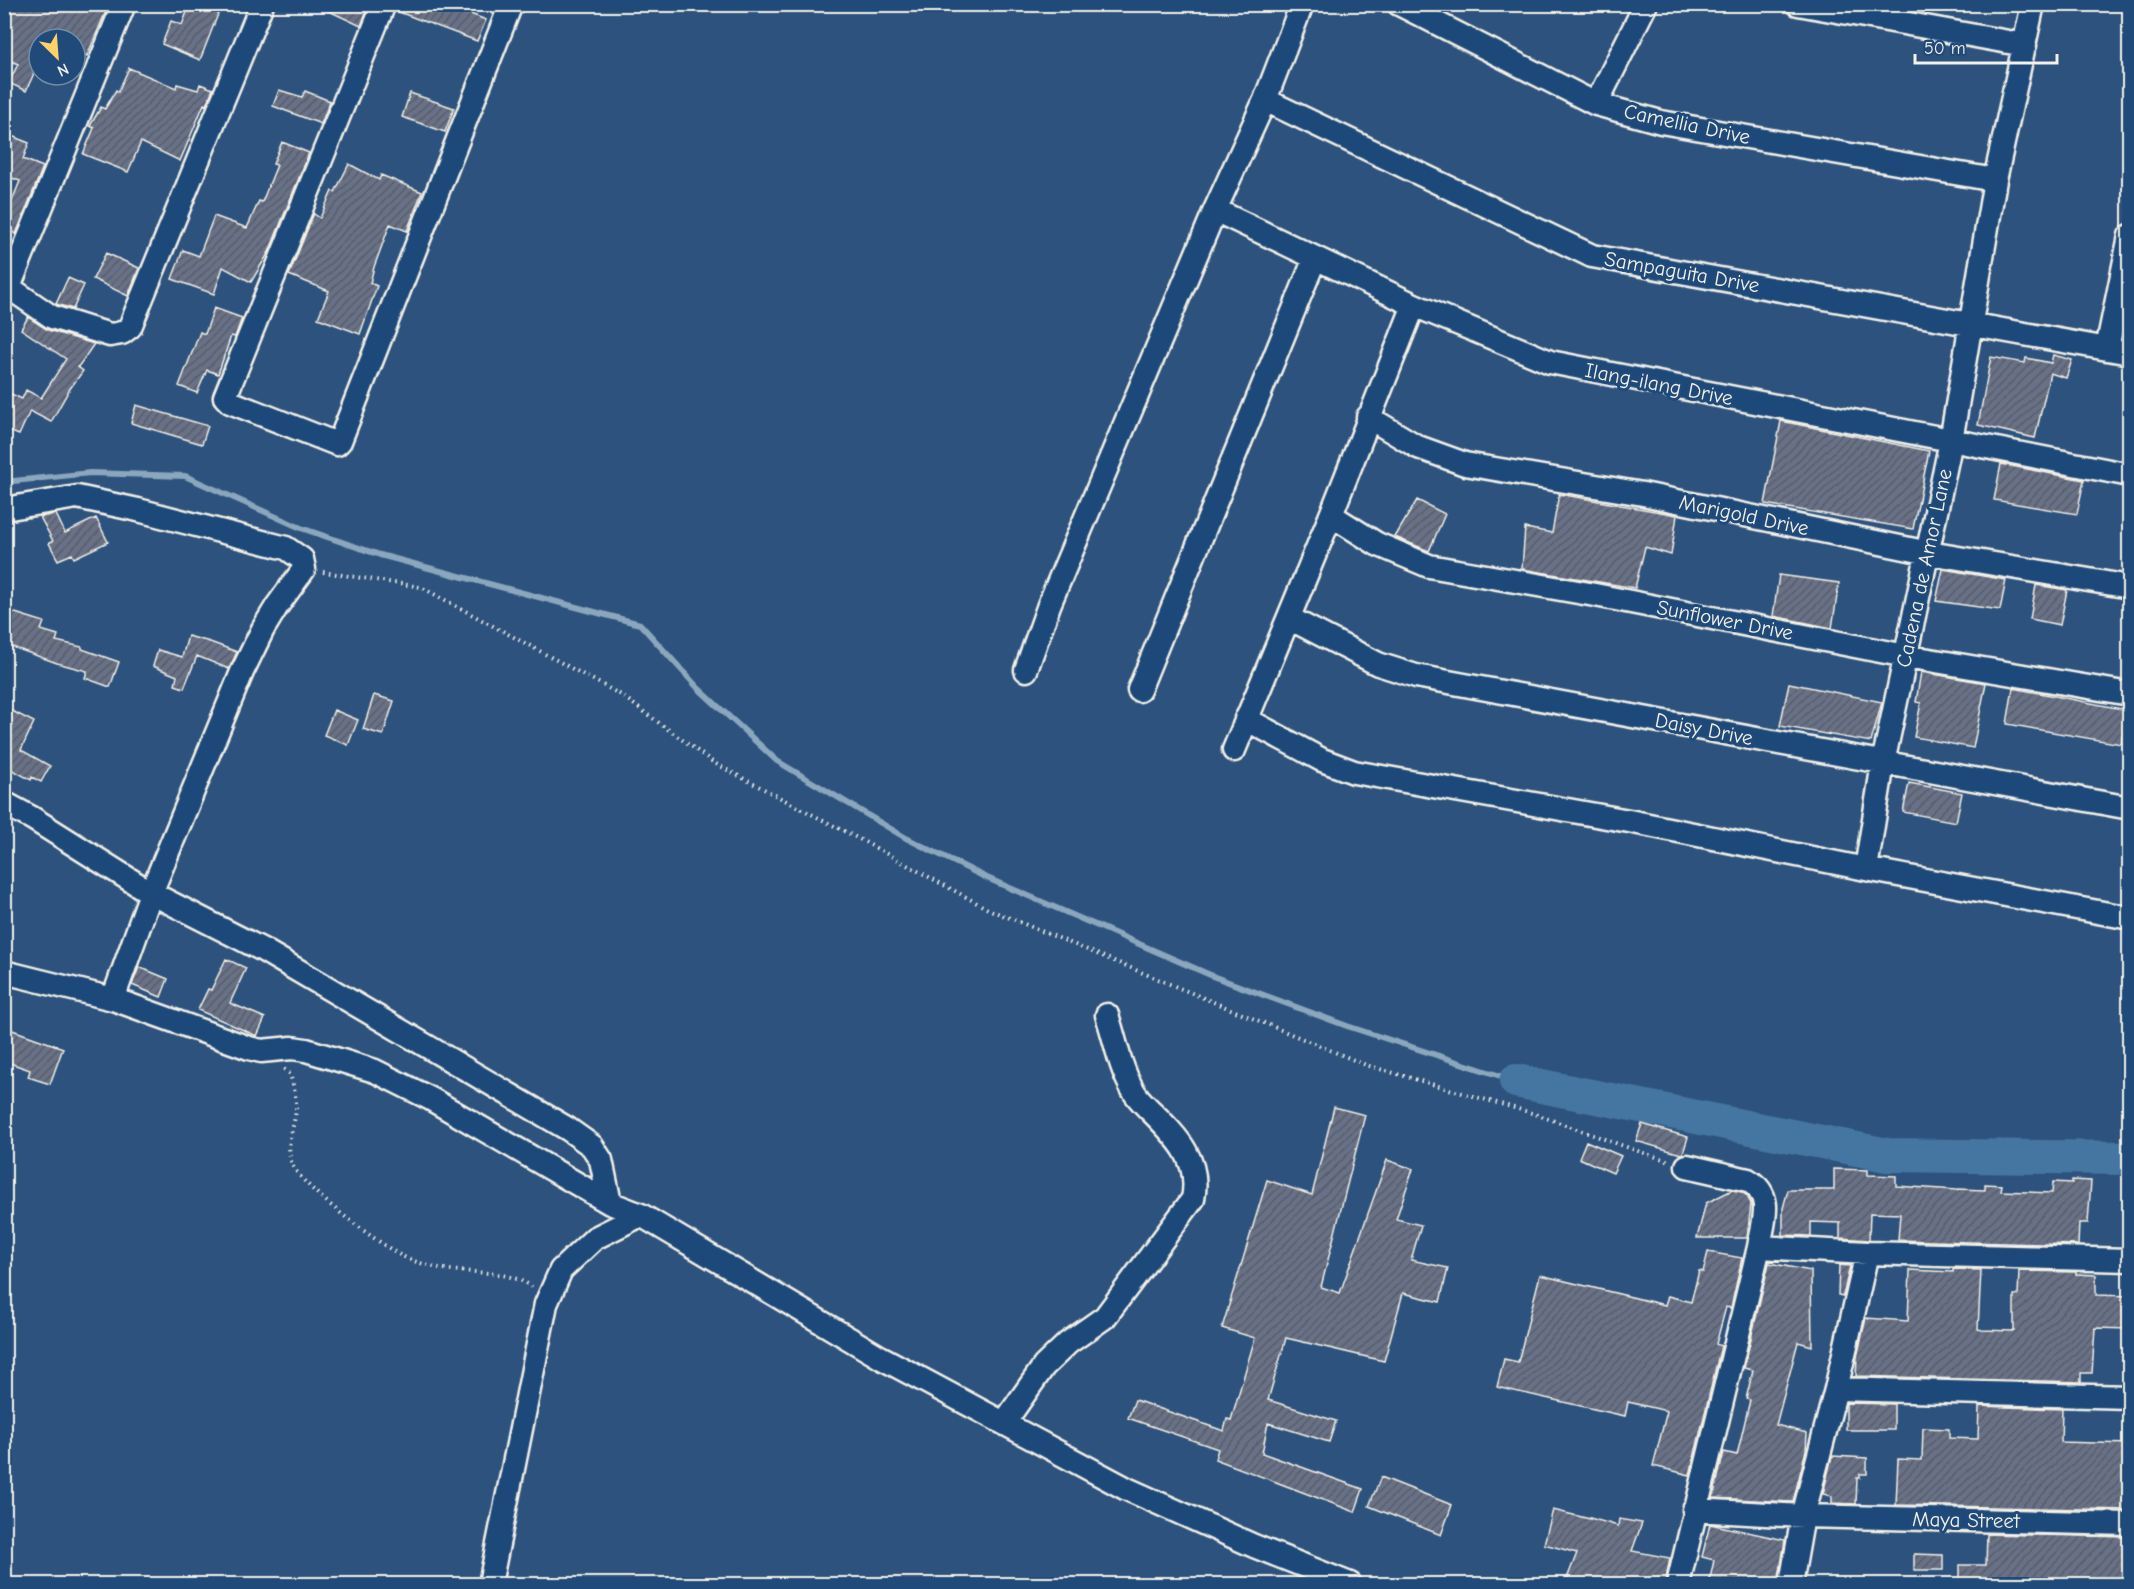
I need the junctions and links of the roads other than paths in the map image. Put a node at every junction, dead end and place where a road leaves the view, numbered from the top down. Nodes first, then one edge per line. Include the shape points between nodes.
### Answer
1 (124, 4) edge
2 (261, 4) edge
3 (384, 4) edge
4 (510, 4) edge
5 (1302, 4) edge
6 (1399, 4) edge
7 (1646, 4) edge
8 (1798, 4) edge
9 (2033, 4) edge
10 (1862, 10) edge
11 (2025, 45) junction
12 (1265, 100) junction
13 (1596, 104) junction
14 (1995, 180) junction
15 (1215, 210) junction
16 (2130, 236) edge
17 (1315, 258) junction
18 (7, 285) edge
19 (1414, 305) junction
20 (1971, 324) junction
21 (2107, 349) junction
22 (2130, 353) edge
23 (1368, 417) junction
24 (1951, 441) junction
25 (2130, 475) edge
26 (4, 509) edge
27 (1331, 515) junction
28 (1929, 553) junction
29 (2130, 588) edge
30 (1289, 618) junction
31 (1906, 656) junction
32 (1026, 670) dead end
33 (1139, 690) dead end
34 (2130, 694) edge
35 (1246, 719) junction
36 (1234, 750) dead end
37 (1883, 763) junction
38 (4, 803) edge
39 (2130, 808) edge
40 (1866, 869) junction
41 (151, 893) junction
42 (2130, 918) edge
43 (4, 972) edge
44 (113, 999) junction
45 (1107, 1015) dead end
46 (1688, 1166) road end
47 (610, 1203) junction
48 (641, 1215) junction
49 (1759, 1247) junction
50 (1867, 1253) junction
51 (2130, 1260) edge
52 (1836, 1389) junction
53 (2130, 1397) edge
54 (1004, 1423) junction
55 (1694, 1510) junction
56 (1803, 1516) junction
57 (2130, 1524) edge
58 (490, 1584) edge
59 (1350, 1584) edge
60 (1678, 1584) edge
61 (1791, 1584) edge

1 - 18 street
2 - 18 street via 130,327 110,335 52,317
3 - 4 street via 225,397 337,444
5 - 12 street
6 - 13 street, Camellia Drive
7 - 13 street
8 - 10 street
9 - 11 street, Cadena de Amor Lane
10 - 11 street
11 - 14 street, Cadena de Amor Lane
12 - 15 street
12 - 20 street, Sampaguita Drive via 1592,256
13 - 14 street, Camellia Drive via 1661,122
14 - 20 street, Cadena de Amor Lane
15 - 17 street, Ilang-ilang Drive
15 - 32 street via 1049,605
16 - 21 street
17 - 19 street, Ilang-ilang Drive
17 - 33 street
19 - 23 street
19 - 24 street, Ilang-ilang Drive via 1550,362
20 - 21 street, Sampaguita Drive
20 - 24 street, Cadena de Amor Lane
21 - 22 street, Sampaguita Drive
23 - 27 street
23 - 28 street, Marigold Drive via 1418,447 1465,464 1643,494
24 - 25 street, Ilang-ilang Drive
24 - 28 street, Cadena de Amor Lane
26 - 41 street via 77,497 286,548 302,558 304,569 263,629 242,672
27 - 30 street
27 - 31 street, Sunflower Drive via 1377,544 1429,567 1595,594
28 - 29 street, Marigold Drive
28 - 31 street, Cadena de Amor Lane
30 - 35 street
30 - 37 street, Daisy Drive via 1378,664 1416,676
31 - 34 street, Sunflower Drive
31 - 37 street, Cadena de Amor Lane
35 - 36 street
35 - 40 street via 1322,760 1354,772 1629,821
37 - 39 street, Daisy Drive
37 - 40 street, Cadena de Amor Lane
38 - 41 street
40 - 42 street
41 - 44 street
41 - 47 street via 263,950 568,1129 592,1146 601,1160
43 - 44 street
44 - 47 street via 249,1048 306,1050 375,1071 431,1099
45 - 54 street via 1132,1089 1190,1156 1196,1184 1193,1199 1105,1317 1044,1366
46 - 49 street via 1748,1180 1764,1194
47 - 48 street
48 - 54 street via 880,1357
48 - 58 street via 595,1238 561,1270 546,1304
49 - 50 street
49 - 55 street
50 - 51 street
50 - 52 street
52 - 53 street
52 - 56 street
54 - 59 street via 1127,1489
55 - 56 street, Maya Street
55 - 60 street
56 - 57 street, Maya Street
56 - 61 street

